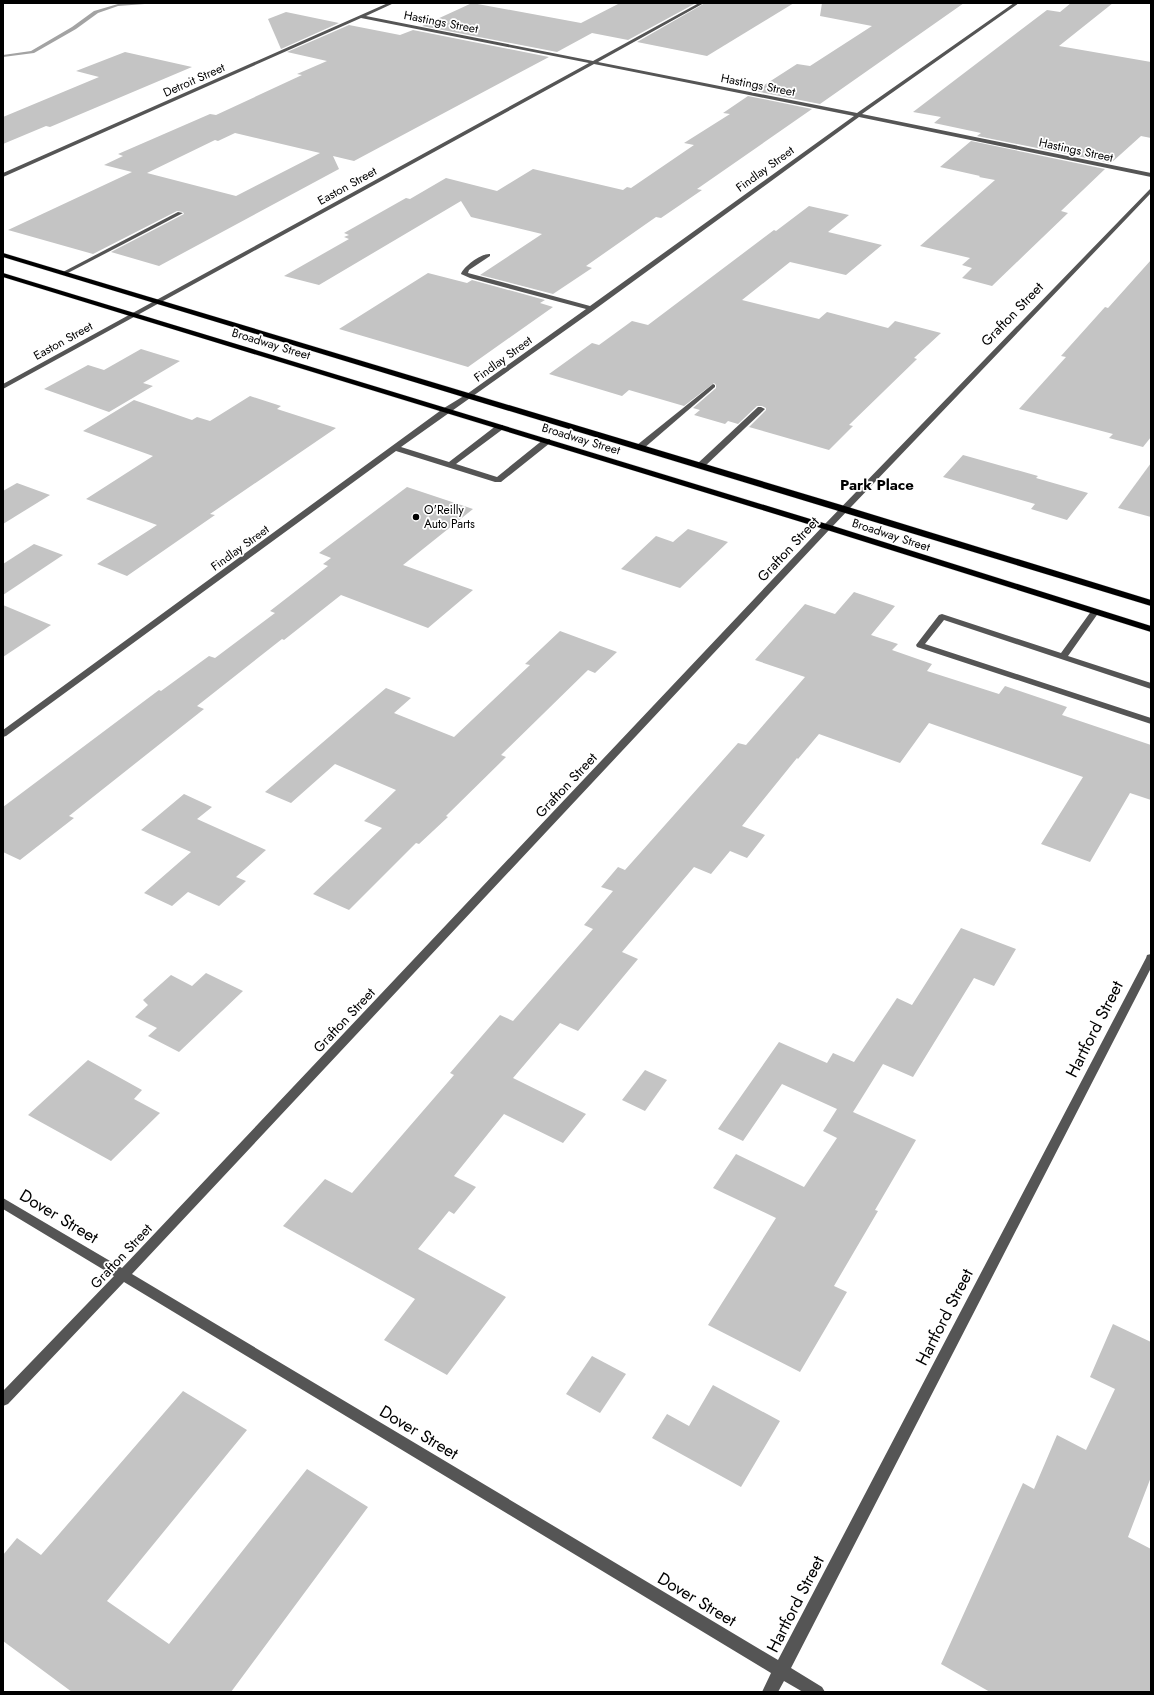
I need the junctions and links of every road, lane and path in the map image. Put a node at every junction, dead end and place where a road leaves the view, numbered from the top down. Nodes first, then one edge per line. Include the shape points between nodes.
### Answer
1 (392, 3) edge
2 (702, 3) edge
3 (1017, 3) edge
4 (362, 16) junction
5 (594, 63) junction
6 (858, 115) junction
7 (3, 175) edge
8 (1151, 176) edge
9 (1151, 190) edge
10 (180, 213) dead end
11 (3, 255) edge
12 (488, 255) dead end
13 (64, 273) junction
14 (3, 275) edge
15 (159, 302) junction
16 (592, 309) junction
17 (135, 315) junction
18 (713, 386) dead end
19 (3, 387) edge
20 (470, 396) junction
21 (761, 409) dead end
22 (447, 410) junction
23 (500, 427) junction
24 (547, 441) junction
25 (640, 447) junction
26 (395, 448) junction
27 (450, 465) junction
28 (700, 466) junction
29 (845, 509) junction
30 (827, 527) junction
31 (1151, 603) edge
32 (1095, 612) junction
33 (1151, 629) edge
34 (1063, 657) junction
35 (1151, 686) edge
36 (1151, 721) edge
37 (3, 734) edge
38 (1151, 958) edge
39 (3, 1203) edge
40 (123, 1275) junction
41 (3, 1400) edge
42 (781, 1670) junction
43 (770, 1692) edge
44 (817, 1692) edge

1 - 4 street, Detroit Street
2 - 5 street, Easton Street
3 - 6 street, Findlay Street
4 - 5 street, Hastings Street
4 - 7 street, Detroit Street
5 - 6 street, Hastings Street
5 - 15 street, Easton Street
6 - 8 street, Hastings Street
6 - 16 street, Findlay Street
9 - 29 street, Grafton Street
10 - 13 street
11 - 13 main road, Broadway Street
12 - 16 street via 466,269 464,274
13 - 15 main road, Broadway Street
14 - 17 main road, Broadway Street
15 - 17 street, Easton Street
15 - 20 main road, Broadway Street
16 - 20 street, Findlay Street
17 - 19 street, Easton Street
17 - 22 main road, Broadway Street
18 - 25 street
20 - 22 street, Findlay Street
20 - 25 main road, Broadway Street
21 - 28 street
22 - 23 main road, Broadway Street
22 - 26 street, Findlay Street
23 - 24 main road, Broadway Street
23 - 27 street
24 - 27 street via 498,480
24 - 30 main road, Broadway Street
25 - 28 main road, Broadway Street
26 - 27 street
26 - 37 street, Findlay Street
28 - 29 main road, Broadway Street
29 - 30 street, Grafton Street
29 - 31 main road, Broadway Street
30 - 32 main road, Broadway Street
30 - 40 street, Grafton Street
32 - 33 main road, Broadway Street
32 - 34 street
34 - 35 street
34 - 36 street via 942,617 920,645
38 - 42 street, Hartford Street
39 - 40 street, Dover Street
40 - 41 street, Grafton Street
40 - 42 street, Dover Street
42 - 43 street, Hartford Street
42 - 44 street, Dover Street

